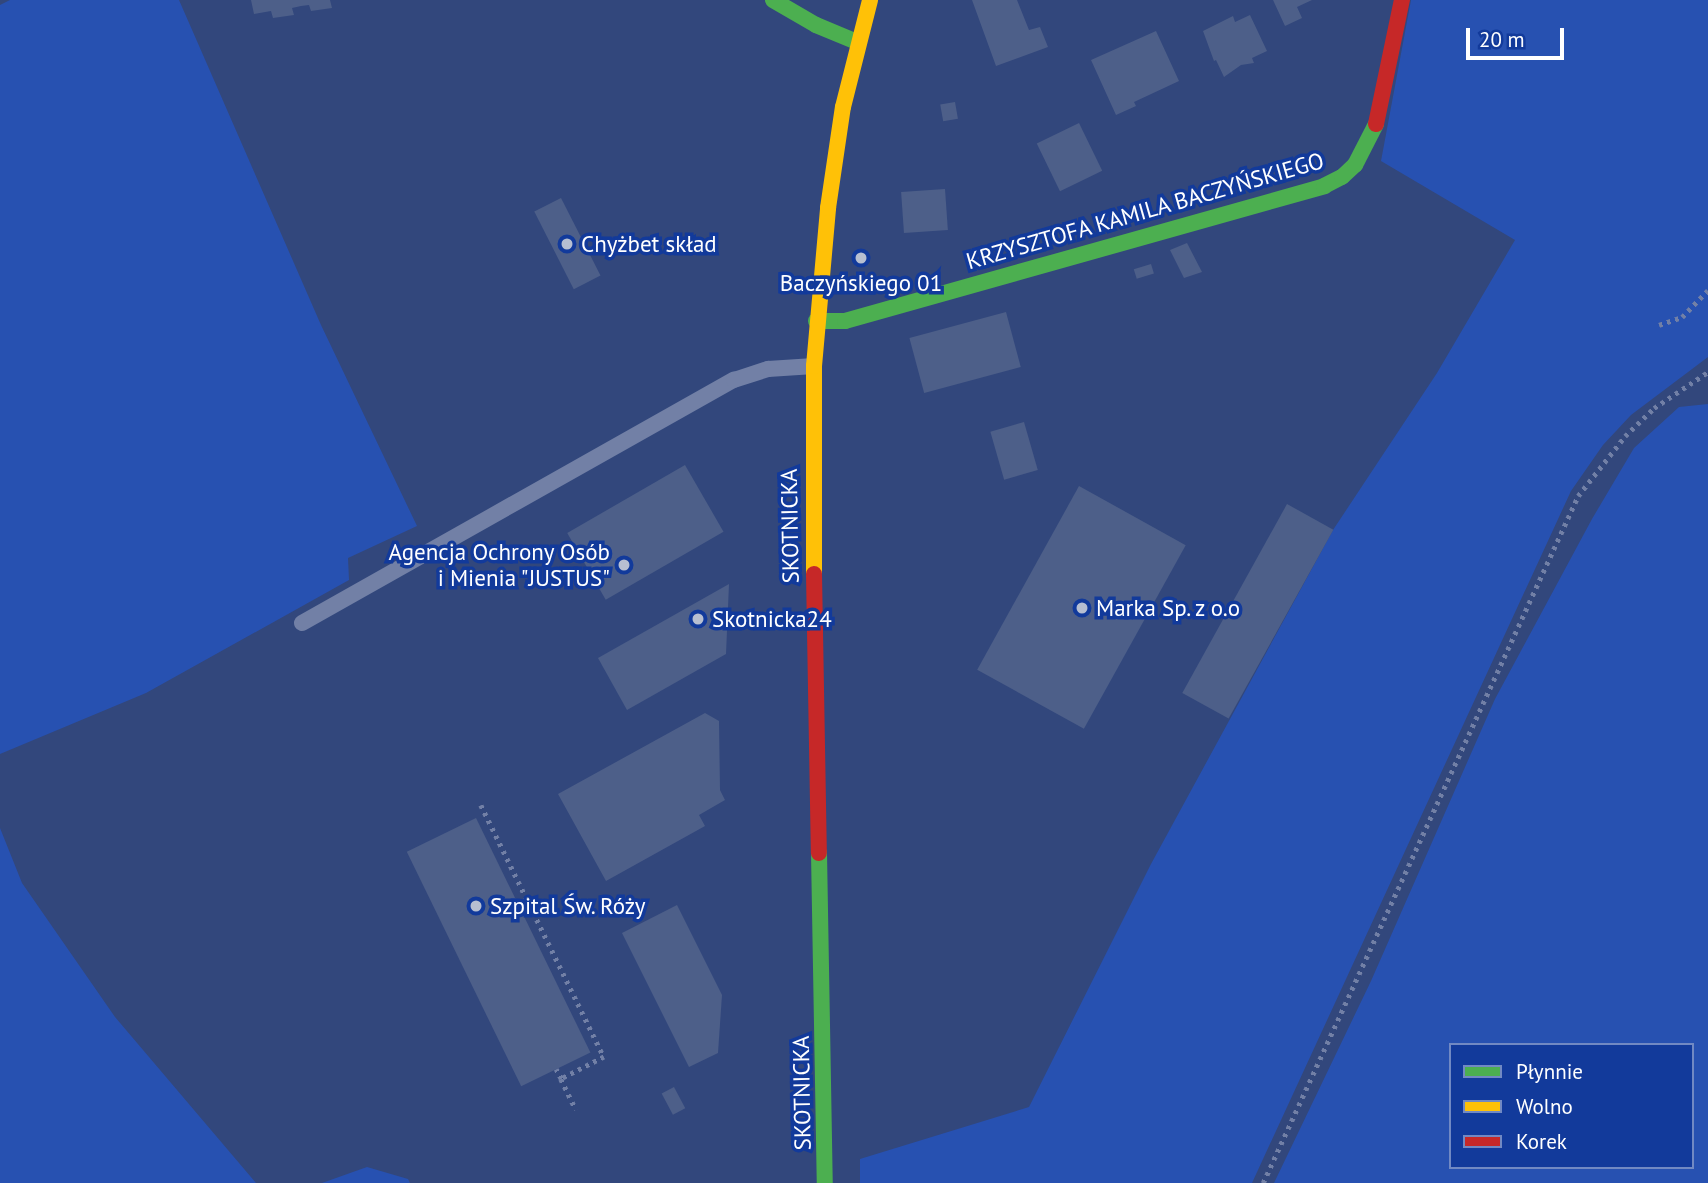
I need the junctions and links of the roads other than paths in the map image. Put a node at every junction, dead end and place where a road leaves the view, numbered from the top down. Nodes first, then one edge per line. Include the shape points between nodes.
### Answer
1 (773, 0) edge
2 (870, 0) edge
3 (1402, 0) edge
4 (857, 42) junction
5 (817, 321) junction
6 (814, 366) junction
7 (302, 623) dead end
8 (825, 1183) edge

1 - 4 main road
2 - 4 main road, SKOTNICKA
3 - 5 main road, KRZYSZTOFA KAMILA BACZYŃSKIEGO via 1376,125 1355,165 1342,177 1324,186 859,317
4 - 5 main road, SKOTNICKA via 828,208
5 - 6 main road, SKOTNICKA
6 - 7 lane via 768,369 734,380
6 - 8 main road, SKOTNICKA

